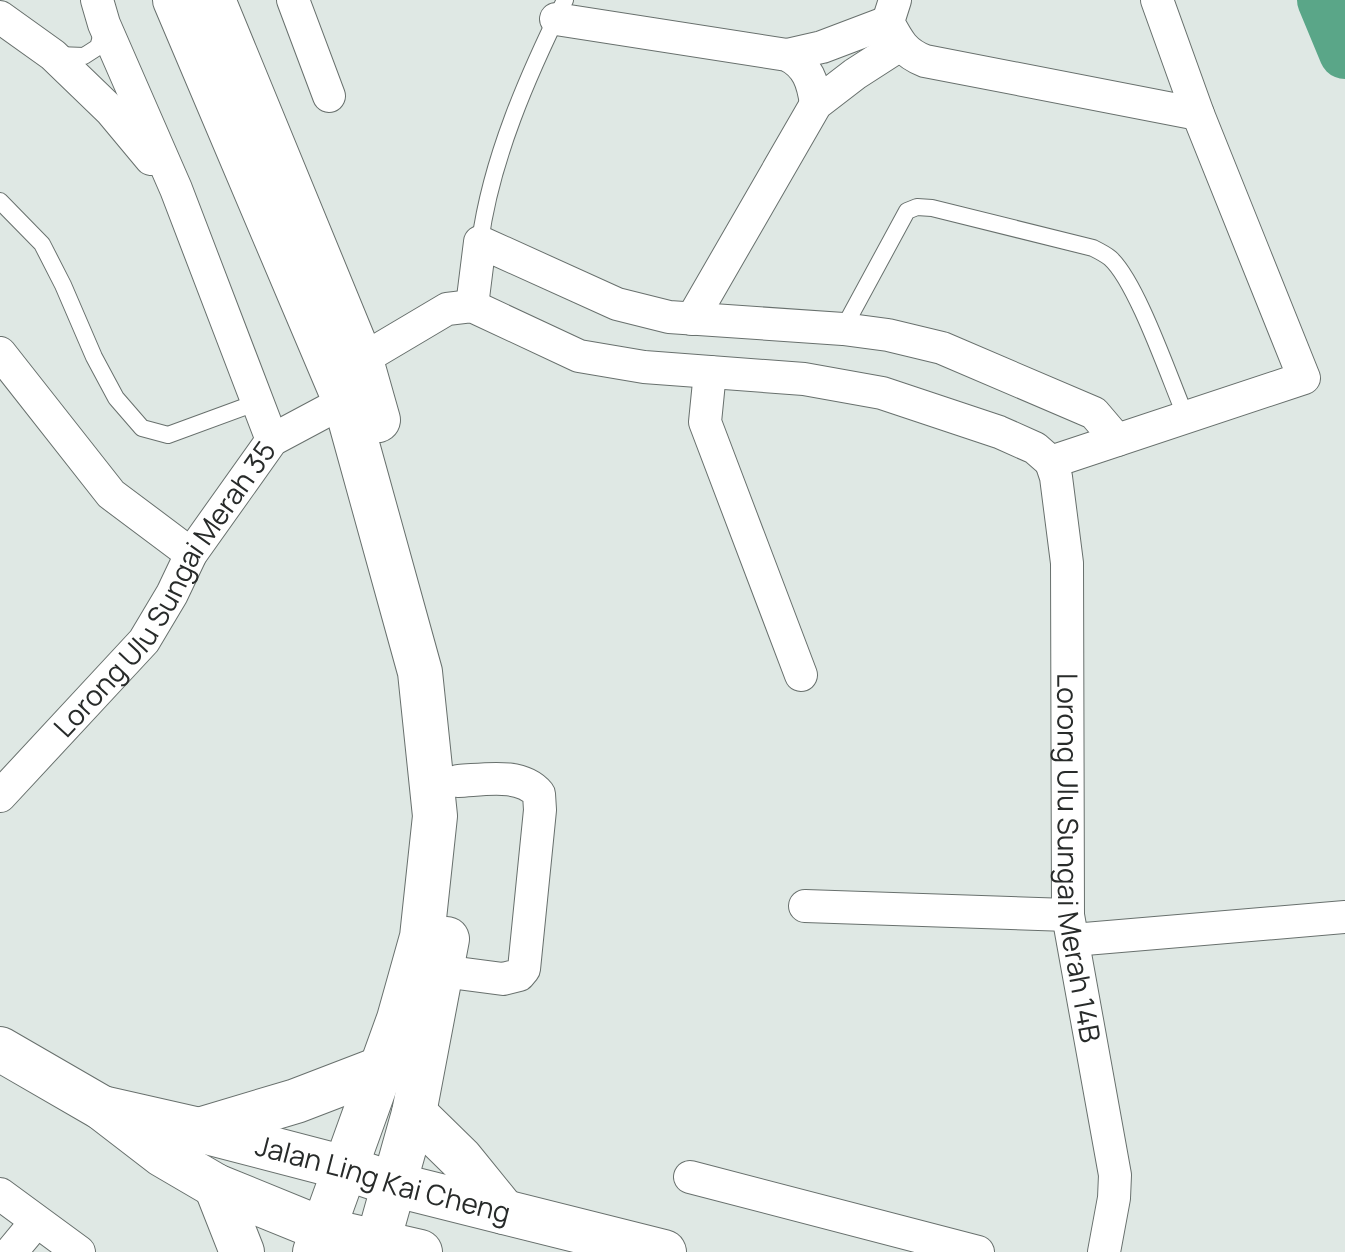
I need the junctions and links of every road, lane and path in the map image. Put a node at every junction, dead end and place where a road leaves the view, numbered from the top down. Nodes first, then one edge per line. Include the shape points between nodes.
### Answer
1 (175, 0) edge
2 (213, 0) edge
3 (293, 0) edge
4 (1157, 0) edge
5 (561, 10) edge
6 (101, 12) edge
7 (0, 17) edge
8 (894, 22) edge
9 (53, 55) junction
10 (787, 55) junction
11 (329, 96) dead end
12 (816, 104) junction
13 (1198, 114) junction
14 (176, 189) junction
15 (0, 201) edge
16 (480, 242) junction
17 (472, 306) junction
18 (692, 319) junction
19 (843, 329) junction
20 (0, 353) edge
21 (361, 360) junction
22 (710, 372) junction
23 (345, 401) junction
24 (258, 402) junction
25 (1186, 417) junction
26 (272, 440) junction
27 (1117, 440) junction
28 (1051, 462) junction
29 (191, 554) junction
30 (801, 675) dead end
31 (458, 781) junction
32 (0, 796) edge
33 (805, 906) dead end
34 (1345, 917) edge
35 (1070, 928) junction
36 (442, 971) junction
37 (0, 1049) edge
38 (382, 1068) junction
39 (102, 1108) junction
40 (414, 1113) junction
41 (199, 1130) junction
42 (345, 1168) junction
43 (690, 1177) dead end
44 (396, 1185) junction
45 (216, 1186) junction
46 (0, 1194) edge
47 (504, 1212) junction
48 (36, 1222) junction
49 (319, 1241) edge
50 (377, 1248) edge
51 (11, 1252) edge
52 (79, 1252) edge
53 (242, 1252) edge
54 (420, 1252) edge
55 (664, 1252) edge
56 (978, 1252) edge
57 (1104, 1252) edge

1 - 23 street
2 - 21 street
3 - 11 street
4 - 13 street
5 - 10 street
5 - 16 lane via 516,110 485,207
6 - 9 lane via 98,47 84,56
6 - 14 street
7 - 9 street
8 - 10 street
8 - 12 street via 855,74
8 - 13 street via 911,55 925,61
9 - 14 street via 111,111
10 - 12 street via 799,60 812,80
12 - 18 street
13 - 25 street via 1304,378
14 - 24 street
15 - 24 lane via 42,244 116,398 142,428 168,435
16 - 17 street
16 - 18 street via 617,304
17 - 21 street via 447,309
17 - 22 street via 579,356
18 - 19 street
19 - 25 lane via 907,211 917,207 1093,248 1121,271
19 - 27 street via 942,348 1094,413
20 - 29 street via 111,494
21 - 31 street via 437,638
22 - 28 street via 804,379 882,393 999,432 1035,448
22 - 30 street via 705,422
23 - 26 street, Lorong Ulu Sungai Merah 35
23 - 38 street via 416,651 435,816 422,937
24 - 26 street
25 - 27 street
26 - 29 street, Lorong Ulu Sungai Merah 35
27 - 28 street
28 - 35 street, Lorong Ulu Sungai Merah 14B via 1067,563
29 - 32 street, Lorong Ulu Sungai Merah 35 via 144,641
31 - 36 street via 454,896
31 - 36 street via 526,782 539,794 540,810 524,969 503,979
33 - 35 street
34 - 35 street
35 - 57 street, Lorong Ulu Sungai Merah 14B via 1115,1175
36 - 40 street
37 - 39 street, Jalan Ling Kai Cheng
38 - 41 street
38 - 42 street
39 - 41 street, Jalan Ling Kai Cheng
39 - 45 street, Jalan Ling Kai Cheng via 163,1155
40 - 44 street
40 - 47 street
41 - 42 street, Jalan Ling Kai Cheng
42 - 44 street, Jalan Ling Kai Cheng
42 - 49 street
43 - 56 street
44 - 47 street, Jalan Ling Kai Cheng
44 - 50 street
45 - 49 street, Jalan Ling Kai Cheng
45 - 53 street
46 - 48 street
47 - 55 street, Jalan Ling Kai Cheng
48 - 51 street
48 - 52 street
49 - 50 street, Jalan Ling Kai Cheng
50 - 54 street, Jalan Ling Kai Cheng

